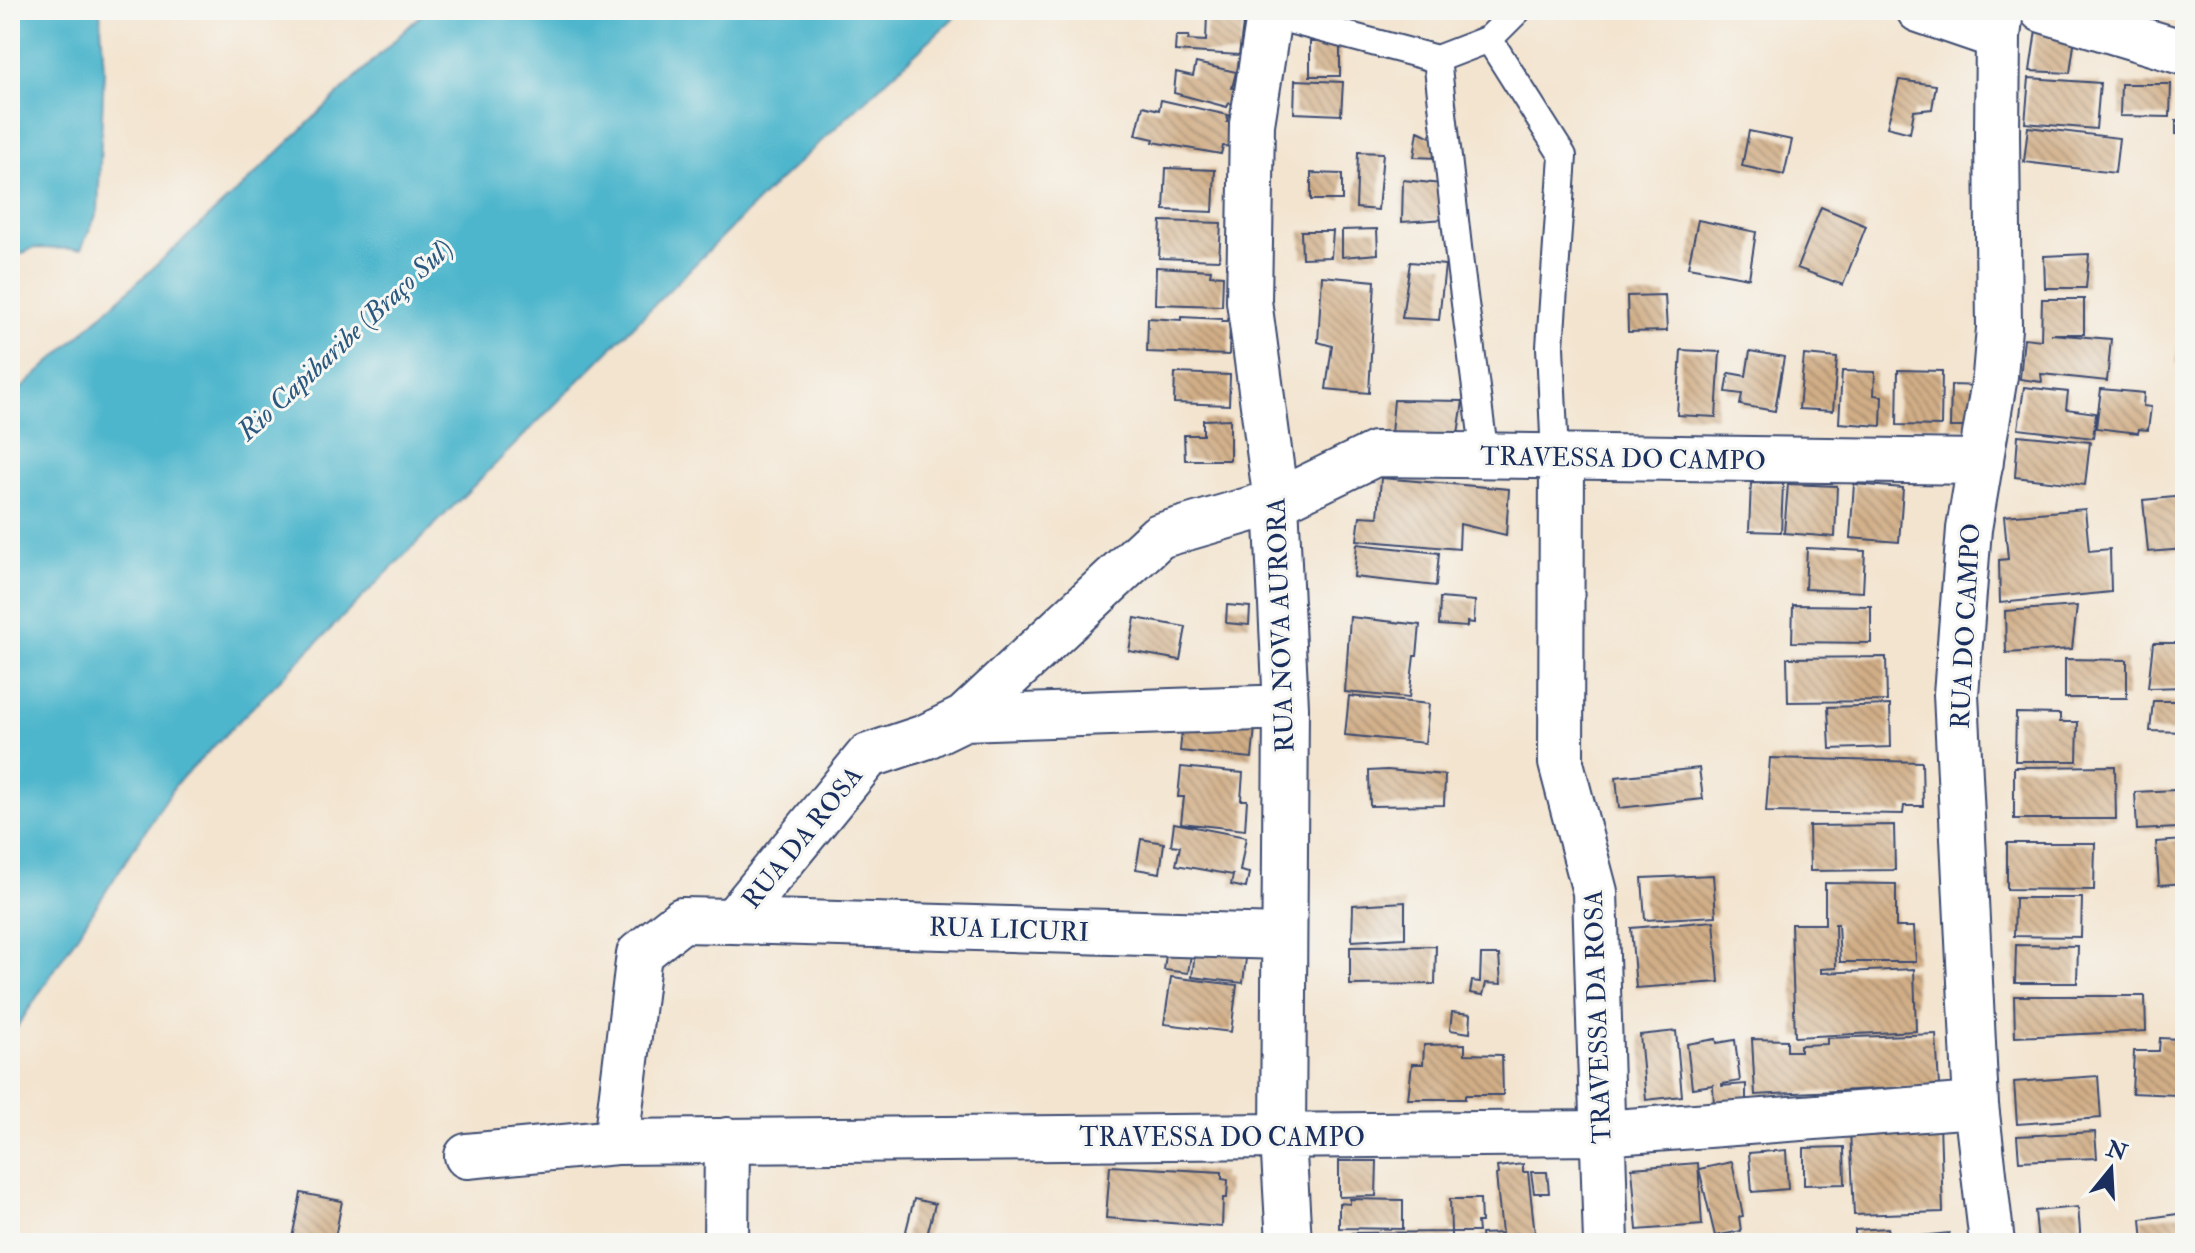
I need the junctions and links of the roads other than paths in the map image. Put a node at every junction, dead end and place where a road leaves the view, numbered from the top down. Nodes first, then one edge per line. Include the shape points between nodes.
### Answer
1 (1518, 10) edge
2 (1919, 10) edge
3 (2042, 10) edge
4 (1270, 12) edge
5 (2000, 23) edge
6 (1489, 39) junction
7 (2185, 53) edge
8 (1437, 59) junction
9 (1485, 457) junction
10 (1558, 458) junction
11 (1981, 462) junction
12 (1276, 502) junction
13 (1286, 707) junction
14 (964, 718) junction
15 (733, 921) junction
16 (1284, 937) junction
17 (1976, 1105) junction
18 (1601, 1133) junction
19 (1283, 1137) junction
20 (727, 1140) junction
21 (616, 1142) junction
22 (467, 1156) dead end
23 (726, 1243) edge
24 (1289, 1243) edge
25 (1606, 1243) edge
26 (1992, 1243) edge

1 - 6 lane
2 - 5 street
3 - 7 street
4 - 8 lane
4 - 12 street, RUA NOVA AURORA via 1252,124 1249,301
5 - 11 street, RUA DO CAMPO via 1999,328
6 - 8 lane
6 - 10 lane via 1563,156 1550,347
8 - 9 lane
9 - 10 street, TRAVESSA DO CAMPO
9 - 12 street, TRAVESSA DO CAMPO via 1375,454
10 - 11 street, TRAVESSA DO CAMPO
10 - 18 street, TRAVESSA DA ROSA via 1561,763 1595,892
11 - 17 street, RUA DO CAMPO via 1969,529 1956,694
12 - 13 street, RUA NOVA AURORA
12 - 14 street, RUA DA ROSA via 1159,536
13 - 14 street
13 - 16 street, RUA NOVA AURORA
14 - 15 street, RUA DA ROSA via 868,756
15 - 16 street, RUA LICURI
15 - 21 street, RUA DA ROSA via 682,920 639,954
16 - 19 street, RUA NOVA AURORA
17 - 18 street, TRAVESSA DO CAMPO
17 - 26 street, RUA DO CAMPO
18 - 19 street, TRAVESSA DO CAMPO
18 - 25 street, TRAVESSA DA ROSA
19 - 20 street, TRAVESSA DO CAMPO
19 - 24 street, RUA NOVA AURORA
20 - 21 street, TRAVESSA DO CAMPO
20 - 23 street
21 - 22 street, TRAVESSA DO CAMPO

